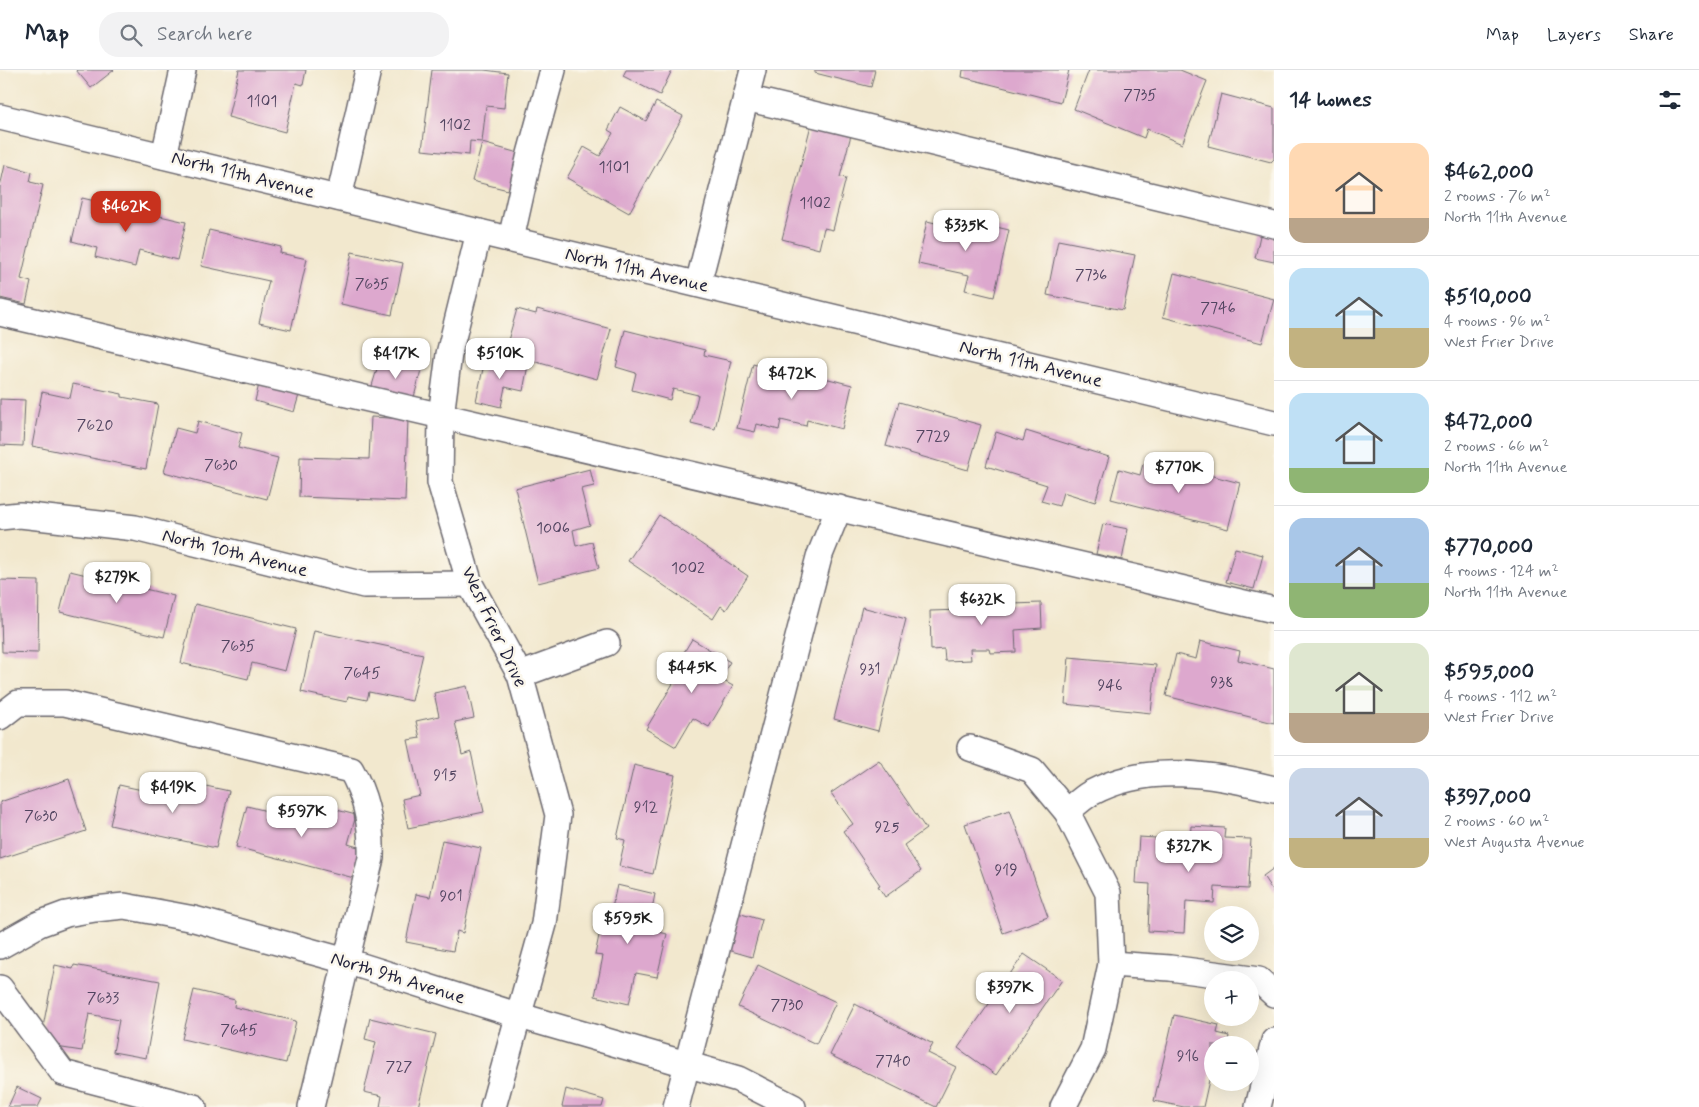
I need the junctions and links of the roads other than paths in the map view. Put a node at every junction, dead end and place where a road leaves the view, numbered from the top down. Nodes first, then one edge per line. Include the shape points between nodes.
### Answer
1 (183, 70) edge
2 (368, 70) edge
3 (553, 70) edge
4 (753, 70) edge
5 (746, 98) junction
6 (0, 117) edge
7 (164, 156) junction
8 (339, 198) junction
9 (1274, 225) edge
10 (479, 232) junction
11 (511, 239) junction
12 (698, 284) junction
13 (0, 313) edge
14 (441, 416) junction
15 (1274, 423) edge
16 (839, 508) junction
17 (0, 518) edge
18 (470, 584) junction
19 (1274, 610) edge
20 (607, 643) dead end
21 (520, 675) junction
22 (0, 717) edge
23 (970, 748) dead end
24 (1274, 789) edge
25 (1067, 812) junction
26 (0, 946) edge
27 (346, 961) junction
28 (1111, 964) junction
29 (0, 988) edge
30 (1274, 994) edge
31 (520, 1016) junction
32 (1274, 1040) edge
33 (686, 1064) junction
34 (194, 1107) edge
35 (311, 1107) edge
36 (493, 1107) edge
37 (676, 1107) edge
38 (793, 1107) edge
39 (1063, 1107) edge
40 (1258, 1107) edge

1 - 7 street
2 - 8 street
3 - 11 street
4 - 5 street
5 - 9 street
5 - 12 street
6 - 7 street, North 11th Avenue
7 - 8 street, North 11th Avenue
8 - 10 street, North 11th Avenue
10 - 11 street, North 11th Avenue
10 - 14 street, West Frier Drive via 448,354
11 - 12 street, North 11th Avenue
12 - 15 street, North 11th Avenue
13 - 14 street
14 - 16 street
14 - 18 street, West Frier Drive via 440,482
16 - 19 street
16 - 33 street via 819,557
17 - 18 street, North 10th Avenue via 20,515 134,528 364,585
18 - 21 street, West Frier Drive
20 - 21 street
21 - 31 street, West Frier Drive via 558,815 544,924
22 - 27 street via 18,703 65,703 351,770 361,786 372,840 371,858
23 - 25 street via 1032,770
24 - 25 street via 1191,773 1155,774 1121,781 1090,793
25 - 28 street via 1108,893
26 - 27 street, North 9th Avenue via 39,924 66,914 124,906 194,919
27 - 31 street, North 9th Avenue
27 - 35 street
28 - 30 street via 1259,980
28 - 39 street via 1093,1049
29 - 34 street via 64,1073
31 - 33 street, North 9th Avenue
31 - 36 street, West Frier Drive
32 - 40 street
33 - 37 street
33 - 38 street, North 9th Avenue via 738,1079

